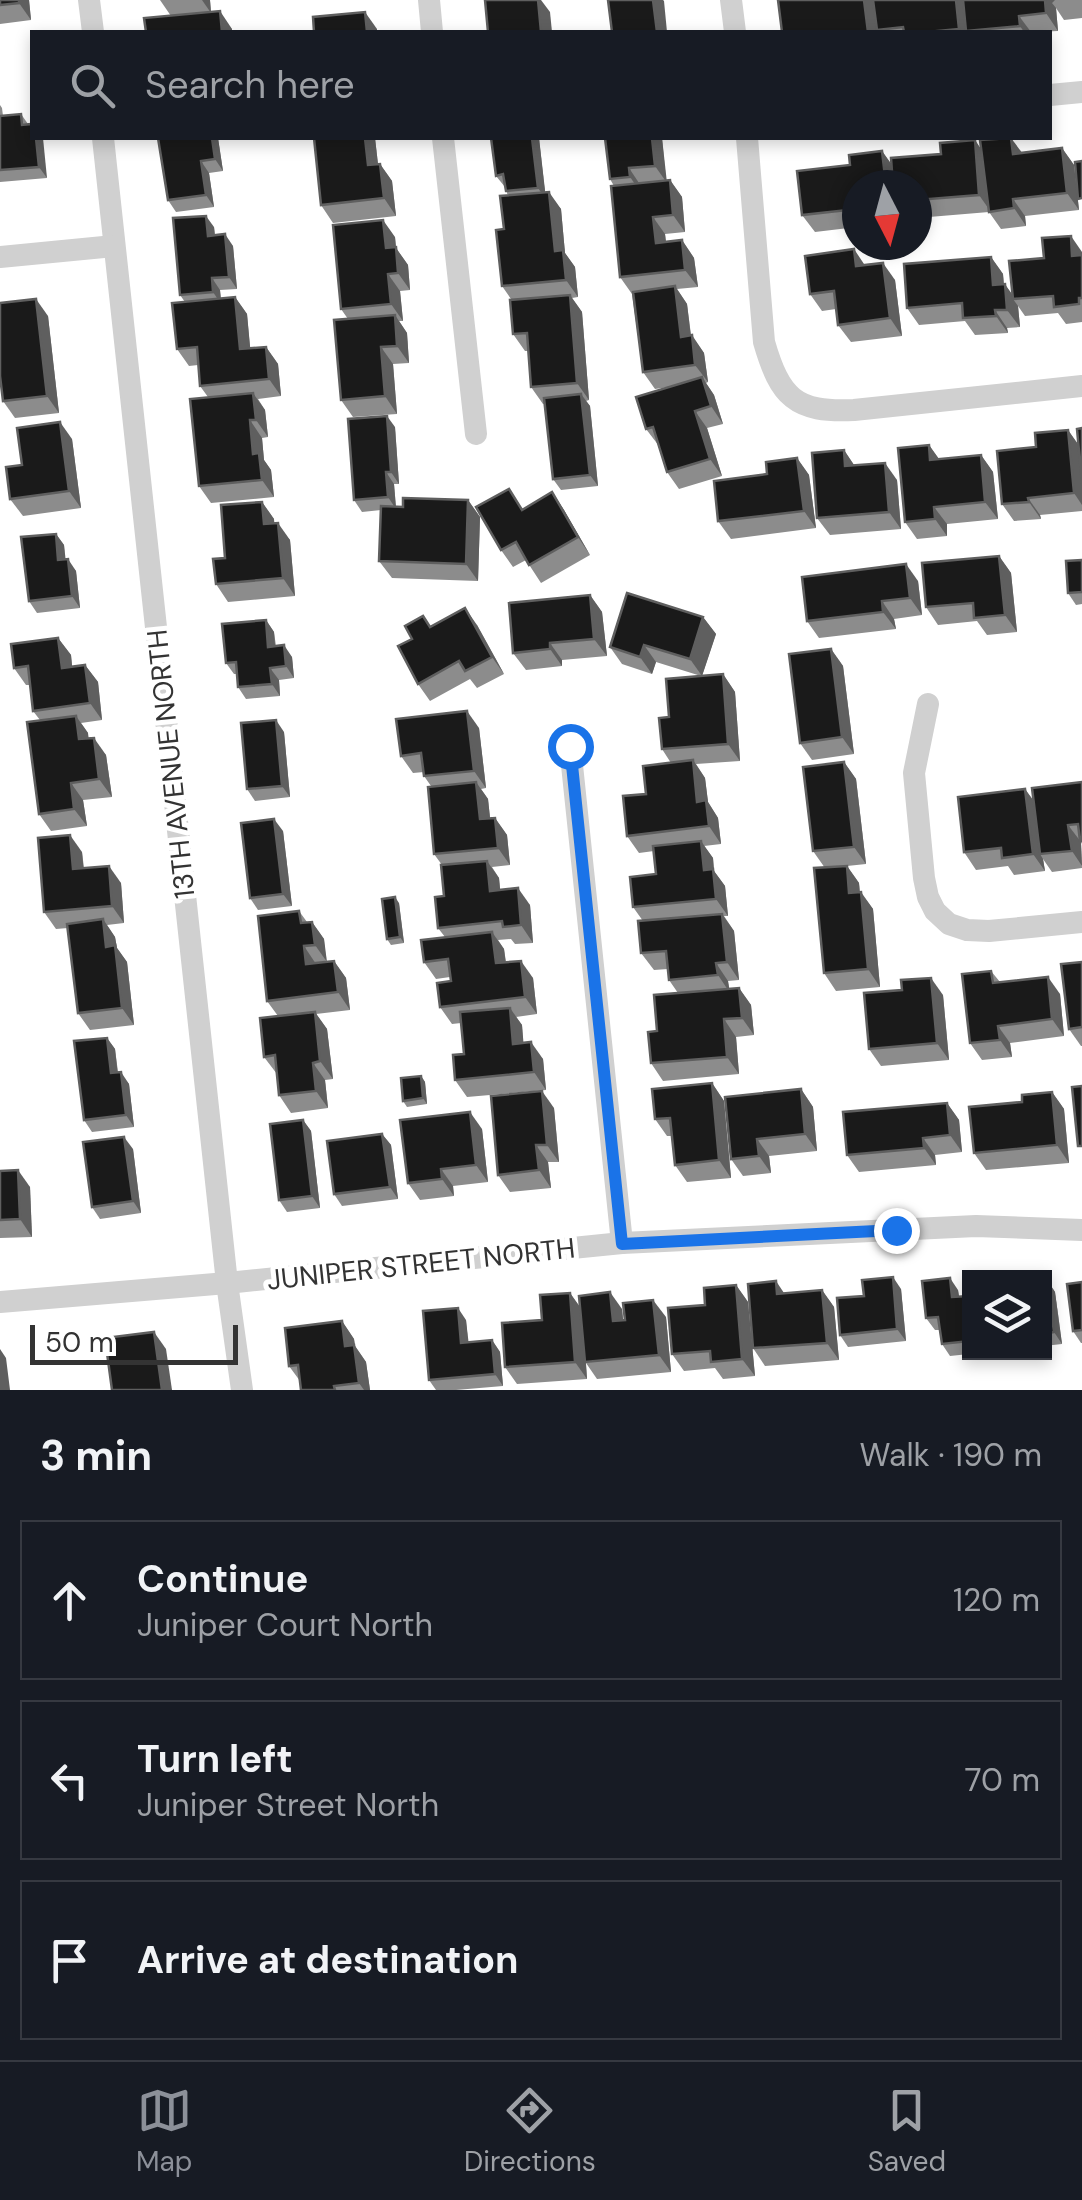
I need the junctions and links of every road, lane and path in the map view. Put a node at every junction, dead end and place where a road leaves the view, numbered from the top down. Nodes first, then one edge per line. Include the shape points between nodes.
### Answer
1 (89, 0) edge
2 (428, 0) edge
3 (730, 0) edge
4 (92, 30) edge
5 (432, 30) edge
6 (734, 30) edge
7 (1082, 92) edge
8 (1052, 95) edge
9 (103, 140) edge
10 (444, 140) edge
11 (747, 140) edge
12 (114, 246) junction
13 (0, 257) edge
14 (1082, 386) edge
15 (476, 434) dead end
16 (928, 704) dead end
17 (570, 746) dead end
18 (1082, 922) edge
19 (1082, 1230) edge
20 (622, 1244) junction
21 (227, 1283) junction
22 (0, 1302) edge
23 (242, 1390) edge

1 - 4 street
2 - 5 street
3 - 6 street
7 - 8 street
9 - 12 street, 13TH AVENUE NORTH
10 - 15 street
11 - 14 street via 764,342 774,374 794,400 824,412
12 - 13 street
12 - 21 street, 13TH AVENUE NORTH
16 - 18 street via 914,773 924,878 935,911 949,924 989,932
17 - 20 street
19 - 20 street, JUNIPER STREET NORTH via 976,1226
20 - 21 street, JUNIPER STREET NORTH
21 - 22 street, JUNIPER STREET NORTH
21 - 23 street, 13TH AVENUE NORTH

